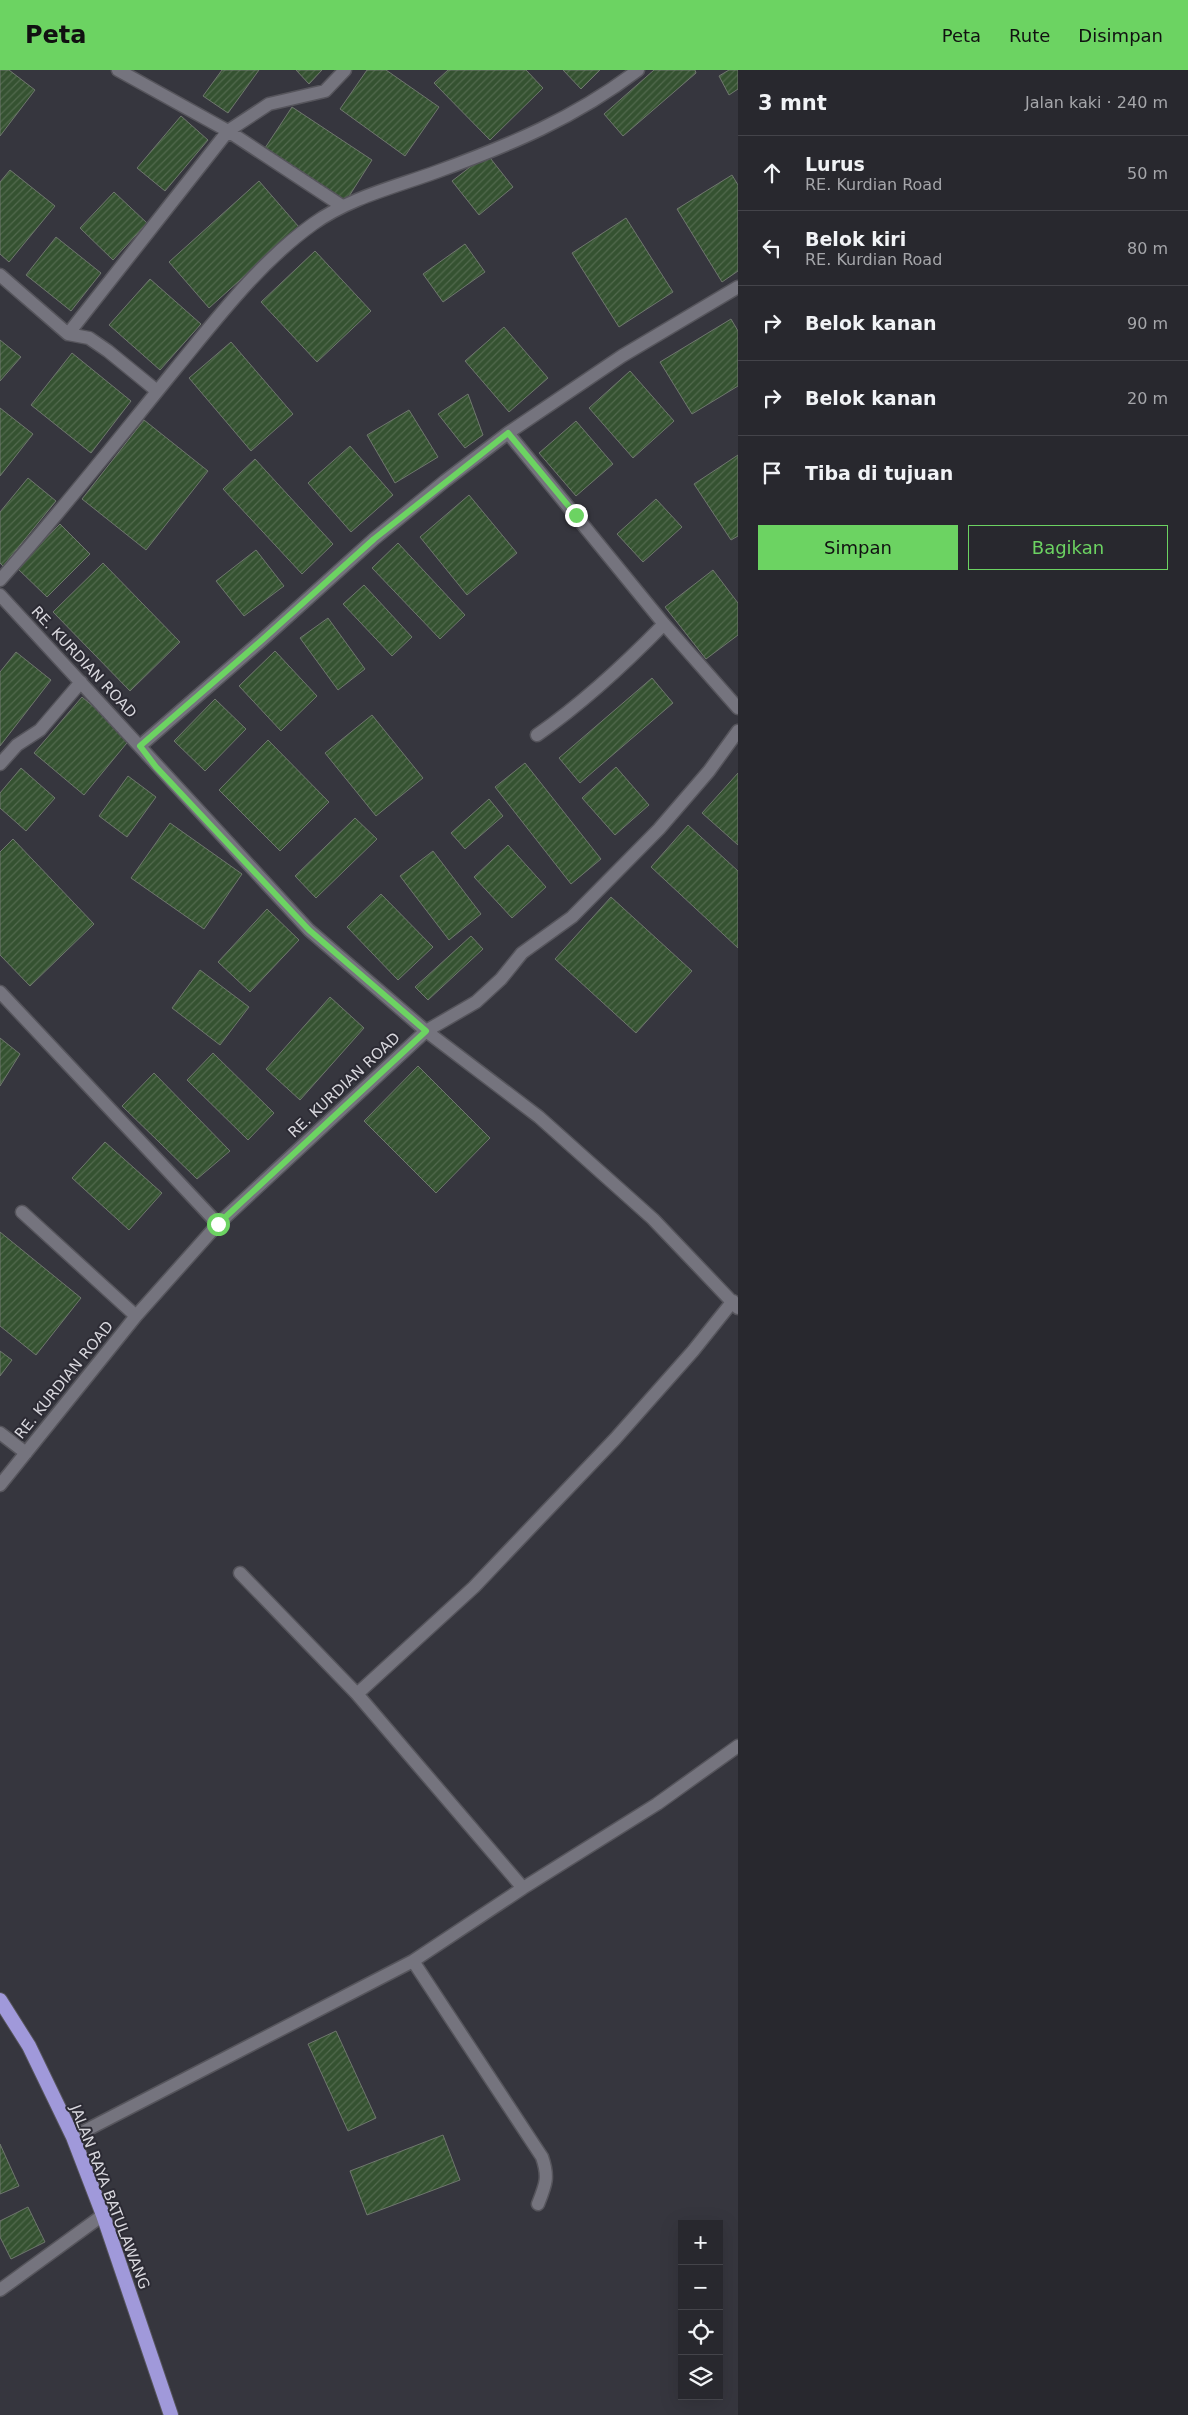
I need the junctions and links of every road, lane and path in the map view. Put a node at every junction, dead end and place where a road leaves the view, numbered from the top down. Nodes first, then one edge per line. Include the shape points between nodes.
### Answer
1 (118, 70) edge
2 (345, 70) edge
3 (638, 70) edge
4 (228, 131) junction
5 (342, 206) junction
6 (0, 275) edge
7 (738, 287) edge
8 (68, 334) junction
9 (157, 391) junction
10 (508, 433) junction
11 (0, 580) edge
12 (0, 595) edge
13 (664, 624) junction
14 (80, 682) junction
15 (738, 708) edge
16 (738, 731) edge
17 (537, 736) dead end
18 (140, 746) junction
19 (0, 764) edge
20 (0, 992) edge
21 (426, 1031) junction
22 (22, 1212) dead end
23 (218, 1224) junction
24 (735, 1304) edge
25 (136, 1316) junction
26 (0, 1433) edge
27 (26, 1453) junction
28 (0, 1484) edge
29 (240, 1573) dead end
30 (357, 1694) junction
31 (738, 1746) edge
32 (523, 1888) junction
33 (413, 1961) junction
34 (0, 2000) edge
35 (73, 2137) junction
36 (538, 2204) dead end
37 (103, 2215) junction
38 (0, 2290) edge
39 (171, 2415) edge

1 - 4 street
2 - 4 street via 325,92 269,104
3 - 5 street via 604,95 547,128
4 - 5 street
4 - 8 street
5 - 9 street via 313,224 272,259
6 - 8 street
7 - 10 street via 622,356
8 - 9 street via 89,338 108,350
9 - 11 street
10 - 13 street
10 - 18 street via 374,539
12 - 14 street, RE. KURDIAN ROAD
13 - 15 street
13 - 17 street via 635,654
14 - 18 street, RE. KURDIAN ROAD
14 - 19 street via 40,730 17,745
16 - 21 street via 709,771 659,829 572,916 522,953 476,1002
18 - 21 street, RE. KURDIAN ROAD via 309,930
20 - 23 street
21 - 23 street, RE. KURDIAN ROAD
21 - 24 street via 539,1117 653,1219
22 - 25 street
23 - 25 street, RE. KURDIAN ROAD
24 - 30 street via 615,1439 474,1587
25 - 27 street, RE. KURDIAN ROAD
26 - 27 street
27 - 28 street, RE. KURDIAN ROAD
29 - 30 street
30 - 32 street
31 - 32 street via 657,1804
32 - 33 street
33 - 35 street
33 - 36 street via 542,2157 547,2172 546,2185
34 - 35 highway, JALAN RAYA BATULAWANG via 29,2046
35 - 37 highway, JALAN RAYA BATULAWANG
37 - 38 street
37 - 39 highway, JALAN RAYA BATULAWANG

